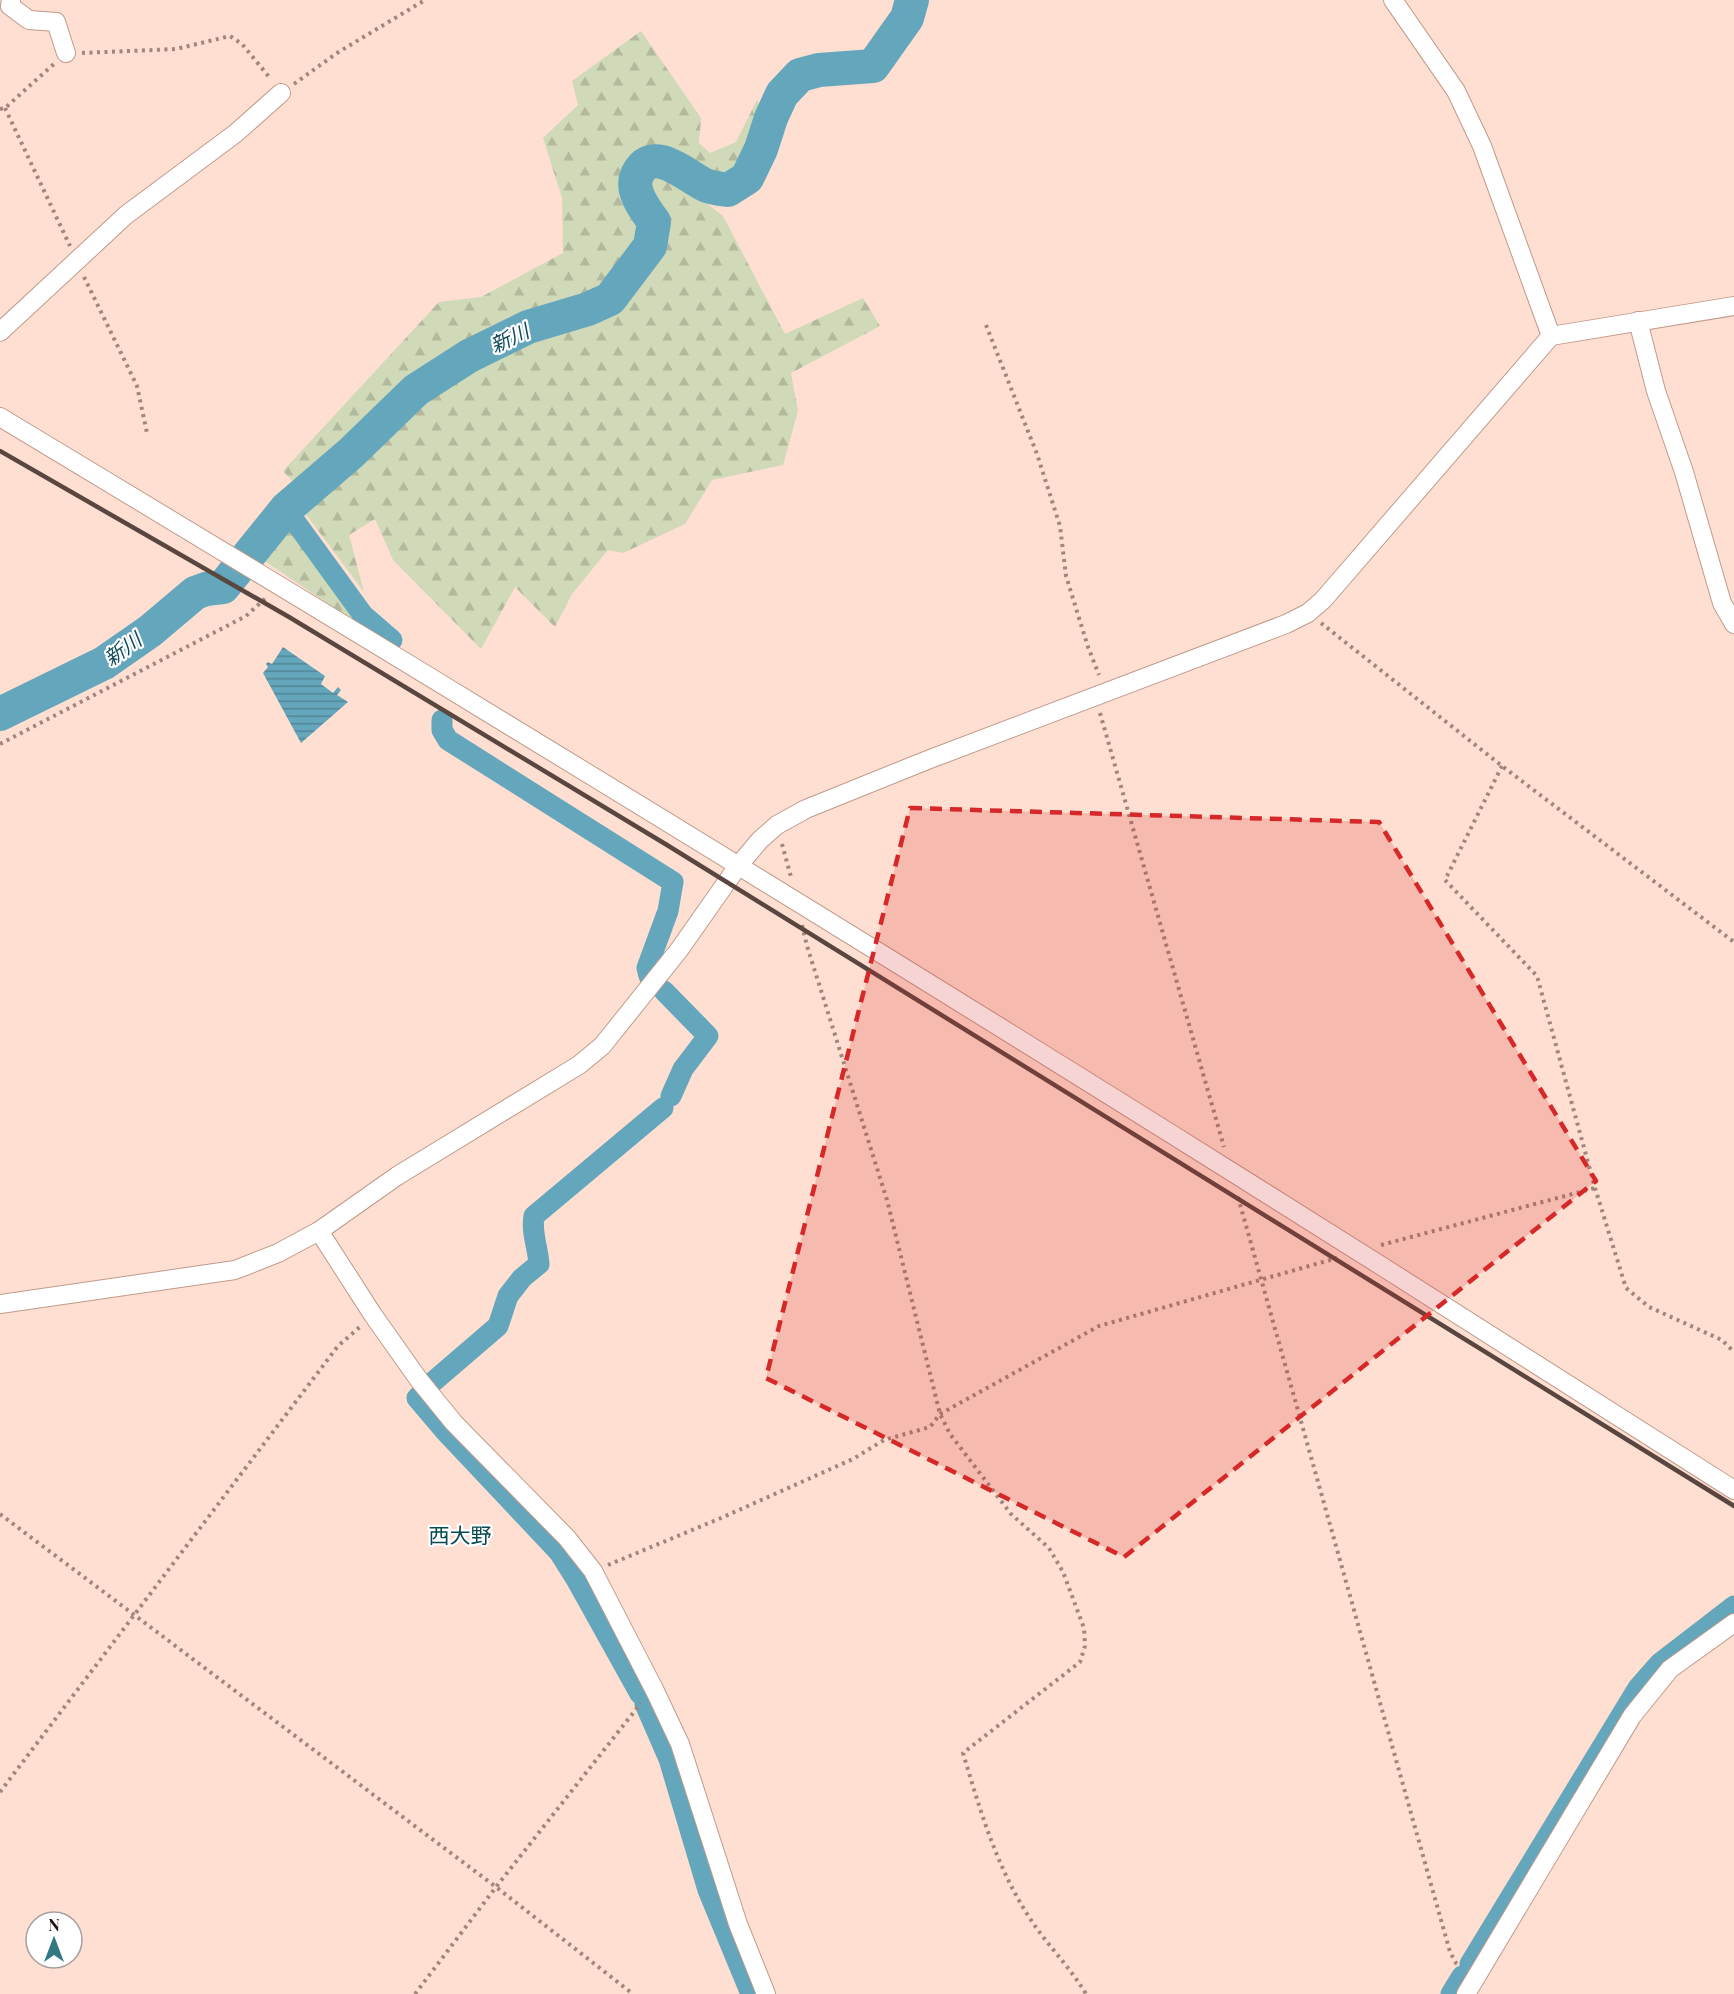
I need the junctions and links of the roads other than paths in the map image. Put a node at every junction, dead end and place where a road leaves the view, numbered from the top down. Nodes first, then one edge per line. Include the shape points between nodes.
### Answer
1 (11, 0) edge
2 (1393, 0) edge
3 (66, 53) road end
4 (281, 93) road end
5 (1734, 306) edge
6 (1638, 321) junction
7 (0, 332) edge
8 (1551, 336) junction
9 (0, 417) edge
10 (1734, 624) edge
11 (738, 866) junction
12 (320, 1231) junction
13 (0, 1304) edge
14 (1734, 1490) edge
15 (1734, 1623) edge
16 (766, 1994) edge
17 (1466, 1994) edge

1 - 3 street via 10,6 29,20 56,22
2 - 8 street via 1456,91 1482,146
4 - 7 street via 236,133 126,215
5 - 6 street
6 - 8 street
6 - 10 street via 1722,603
8 - 11 street via 1308,613 806,809 777,825
9 - 11 street
11 - 12 street via 603,1046 579,1065 397,1176
11 - 14 street via 1231,1171
12 - 13 street via 235,1270
12 - 16 street via 419,1380 454,1423 567,1538 593,1571 680,1744 738,1924
15 - 17 street via 1670,1669 1632,1716

